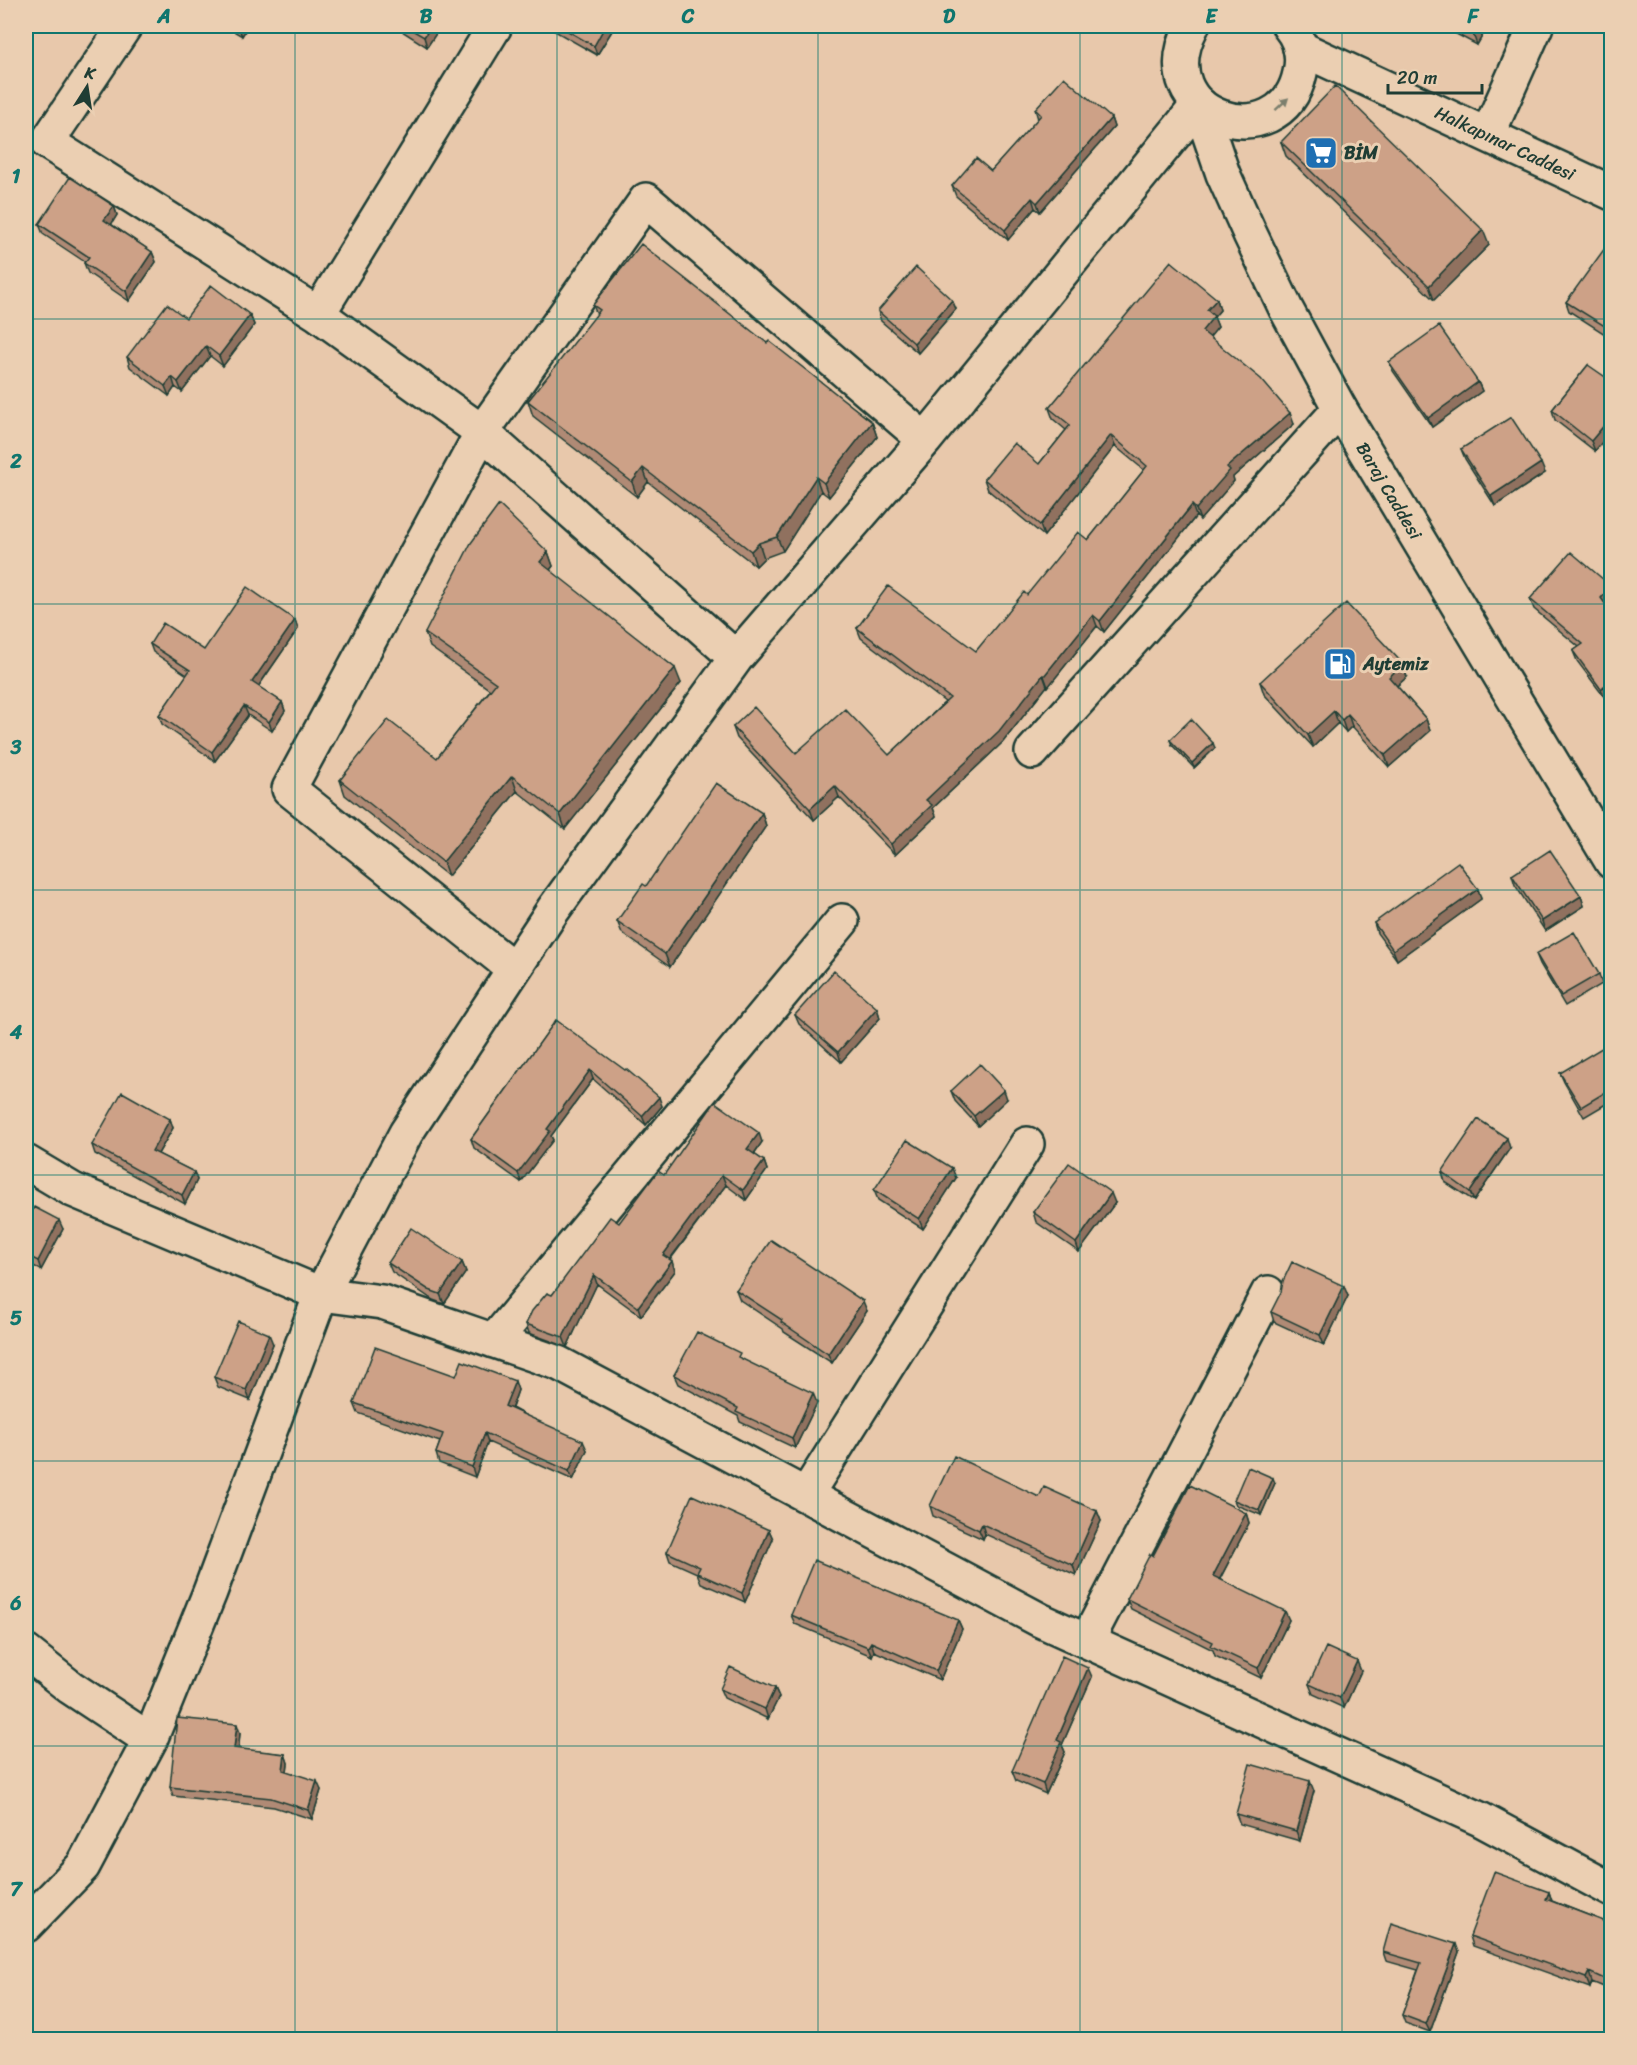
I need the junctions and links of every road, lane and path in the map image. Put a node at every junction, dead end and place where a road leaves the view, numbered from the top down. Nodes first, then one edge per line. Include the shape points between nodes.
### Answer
1 (124, 26) edge
2 (495, 26) edge
3 (1162, 26) edge
4 (1192, 26) edge
5 (1536, 26) edge
6 (1295, 37) edge
7 (1182, 75) junction
8 (1199, 104) junction
9 (1488, 134) junction
10 (1611, 193) edge
11 (318, 314) junction
12 (1340, 409) junction
13 (482, 432) junction
14 (925, 440) junction
15 (736, 658) junction
16 (1032, 752) dead end
17 (1611, 862) edge
18 (842, 921) dead end
19 (514, 969) junction
20 (1027, 1144) dead end
21 (26, 1162) edge
22 (1268, 1293) dead end
23 (321, 1294) junction
24 (494, 1341) junction
25 (806, 1495) junction
26 (1087, 1641) junction
27 (26, 1652) edge
28 (150, 1740) junction
29 (1611, 1890) edge
30 (26, 1924) edge

1 - 11 street via 47,142
2 - 11 street
3 - 7 street, Baraj Caddesi
4 - 7 street via 1184,41
5 - 9 street
8 -> 6 street via 1213,115 1246,122 1278,109 1298,82 1302,65
6 - 9 street, Halkapınar Caddesi
7 - 8 street, Baraj Caddesi
8 - 12 street, Baraj Caddesi via 1223,174 1250,234
8 - 14 street
9 - 10 street, Halkapınar Caddesi
11 - 13 street
12 - 16 street
12 - 17 street, Baraj Caddesi
13 - 14 street via 646,200
13 - 15 street
13 - 19 street via 290,789
14 - 15 street
15 - 19 street
18 - 24 street
19 - 23 street via 406,1133
20 - 25 street
21 - 23 street via 73,1190
22 - 26 street
23 - 24 street via 382,1302
23 - 28 street via 210,1592
24 - 25 street via 558,1363
25 - 26 street via 1040,1620
26 - 29 street via 1480,1819
27 - 28 street via 70,1687
28 - 30 street via 83,1866

